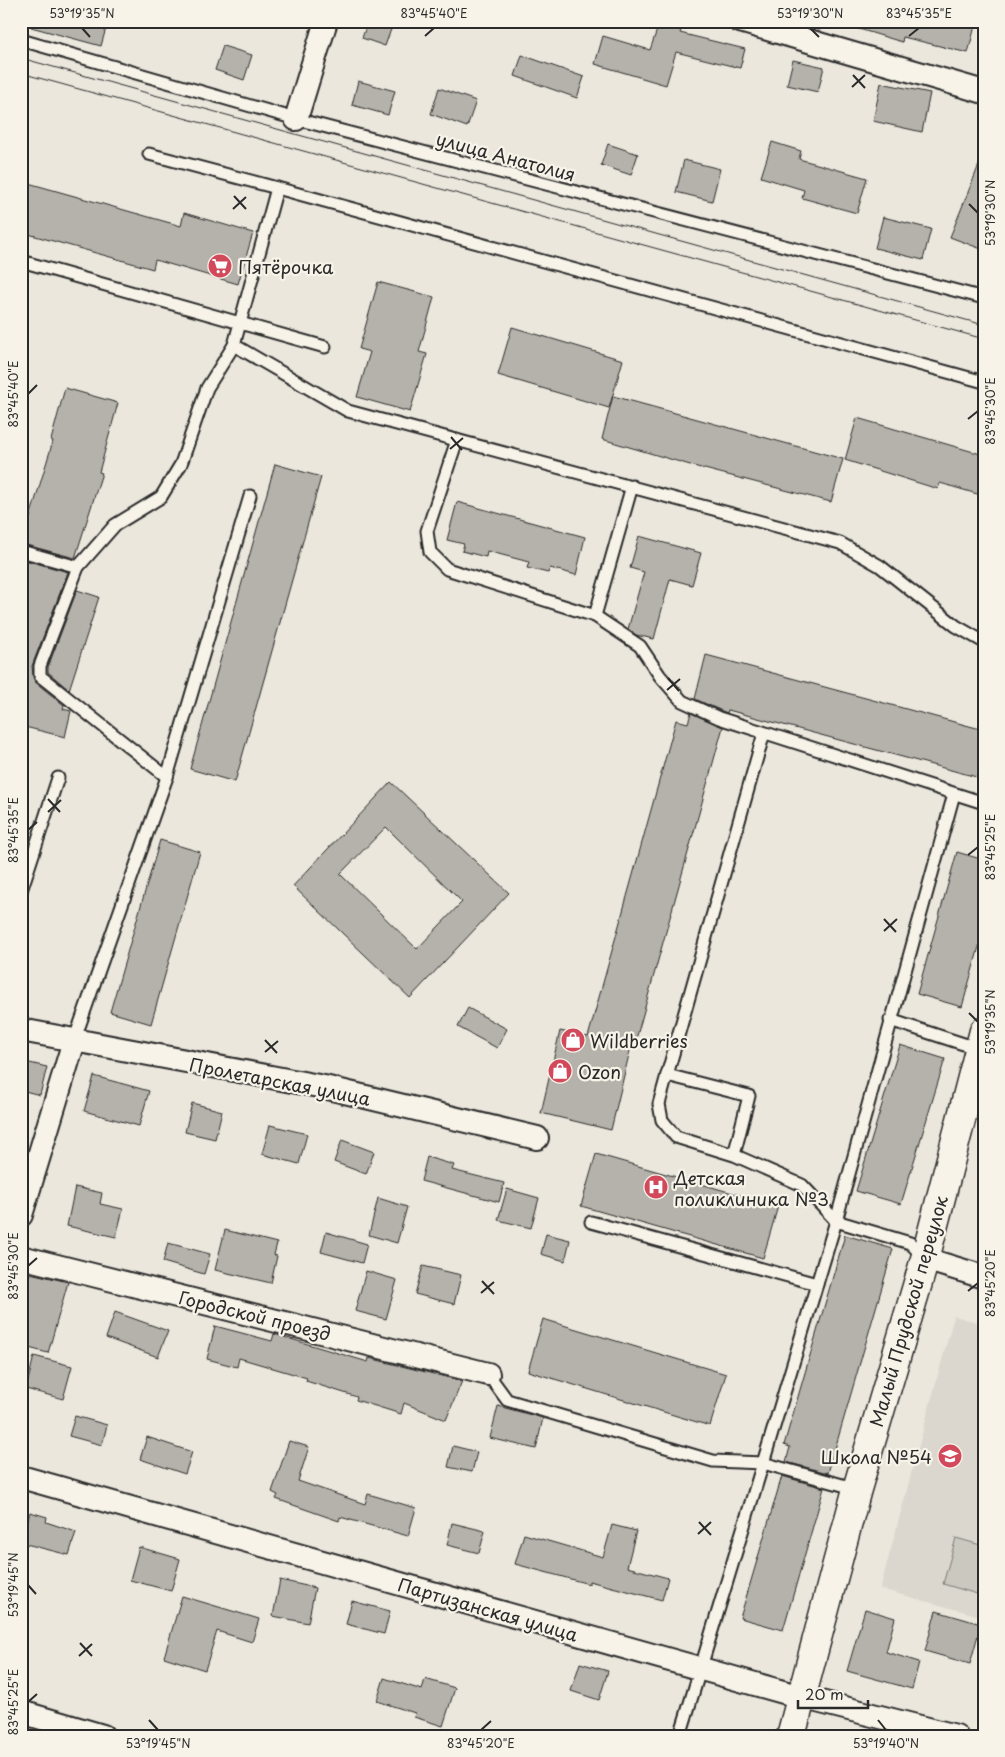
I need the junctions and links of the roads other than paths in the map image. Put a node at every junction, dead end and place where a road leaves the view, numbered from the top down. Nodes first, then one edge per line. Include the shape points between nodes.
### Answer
1 (326, 21) edge
2 (740, 21) edge
3 (21, 40) edge
4 (984, 92) edge
5 (296, 119) junction
6 (149, 154) dead end
7 (277, 188) junction
8 (21, 261) edge
9 (984, 298) edge
10 (240, 323) junction
11 (234, 345) junction
12 (325, 347) dead end
13 (984, 382) edge
14 (457, 440) junction
15 (632, 486) junction
16 (250, 496) dead end
17 (21, 551) edge
18 (78, 567) junction
19 (595, 616) junction
20 (984, 642) edge
21 (764, 733) junction
22 (167, 777) junction
23 (58, 778) dead end
24 (954, 794) junction
25 (984, 803) edge
26 (21, 891) edge
27 (890, 1020) junction
28 (21, 1030) edge
29 (74, 1041) junction
30 (980, 1055) edge
31 (667, 1075) junction
32 (537, 1138) dead end
33 (734, 1155) junction
34 (21, 1215) edge
35 (836, 1221) junction
36 (591, 1222) dead end
37 (21, 1257) edge
38 (926, 1258) junction
39 (984, 1277) edge
40 (817, 1284) junction
41 (488, 1374) joint
42 (763, 1463) junction
43 (21, 1477) edge
44 (857, 1489) junction
45 (700, 1669) junction
46 (801, 1697) junction
47 (21, 1712) edge
48 (103, 1736) edge
49 (680, 1736) edge
50 (791, 1736) edge
51 (956, 1736) edge

1 - 5 street
2 - 4 street
3 - 5 lane, улица Анатолия
5 - 9 lane, улица Анатолия
6 - 7 lane
7 - 10 lane
7 - 13 lane
8 - 10 lane
10 - 11 lane
10 - 12 lane
11 - 14 lane via 348,411
11 - 18 lane via 207,388 181,464 161,497 115,525
14 - 15 lane
14 - 19 lane via 427,531 430,552 447,569
15 - 19 lane
15 - 20 lane via 840,543 880,566 956,626
16 - 22 lane
17 - 18 lane
18 - 22 lane via 40,666 40,676
19 - 21 lane via 640,646 682,701 718,718
21 - 24 lane
21 - 31 lane
22 - 29 lane
23 - 26 lane
24 - 25 lane
24 - 27 lane
27 - 30 lane
27 - 35 lane
28 - 29 street, Пролетарская улица
29 - 32 street, Пролетарская улица via 324,1087
29 - 34 street
30 - 38 street, Малый Прудской переулок
31 - 33 lane via 659,1104 662,1120 676,1137
31 - 33 lane via 749,1096
33 - 35 lane via 802,1185
35 - 38 lane via 910,1243
35 - 40 lane
36 - 40 lane
37 - 41 street, Городской проезд
38 - 39 street
38 - 44 street, Малый Прудской переулок
40 - 42 lane
41 - 42 lane via 507,1400 713,1461
42 - 44 lane
42 - 45 lane
43 - 45 street, Партизанская улица
44 - 46 street, Малый Прудской переулок
45 - 46 street, Партизанская улица
45 - 49 lane
46 - 50 street, Малый Прудской переулок
46 - 51 street, Партизанская улица
47 - 48 street

